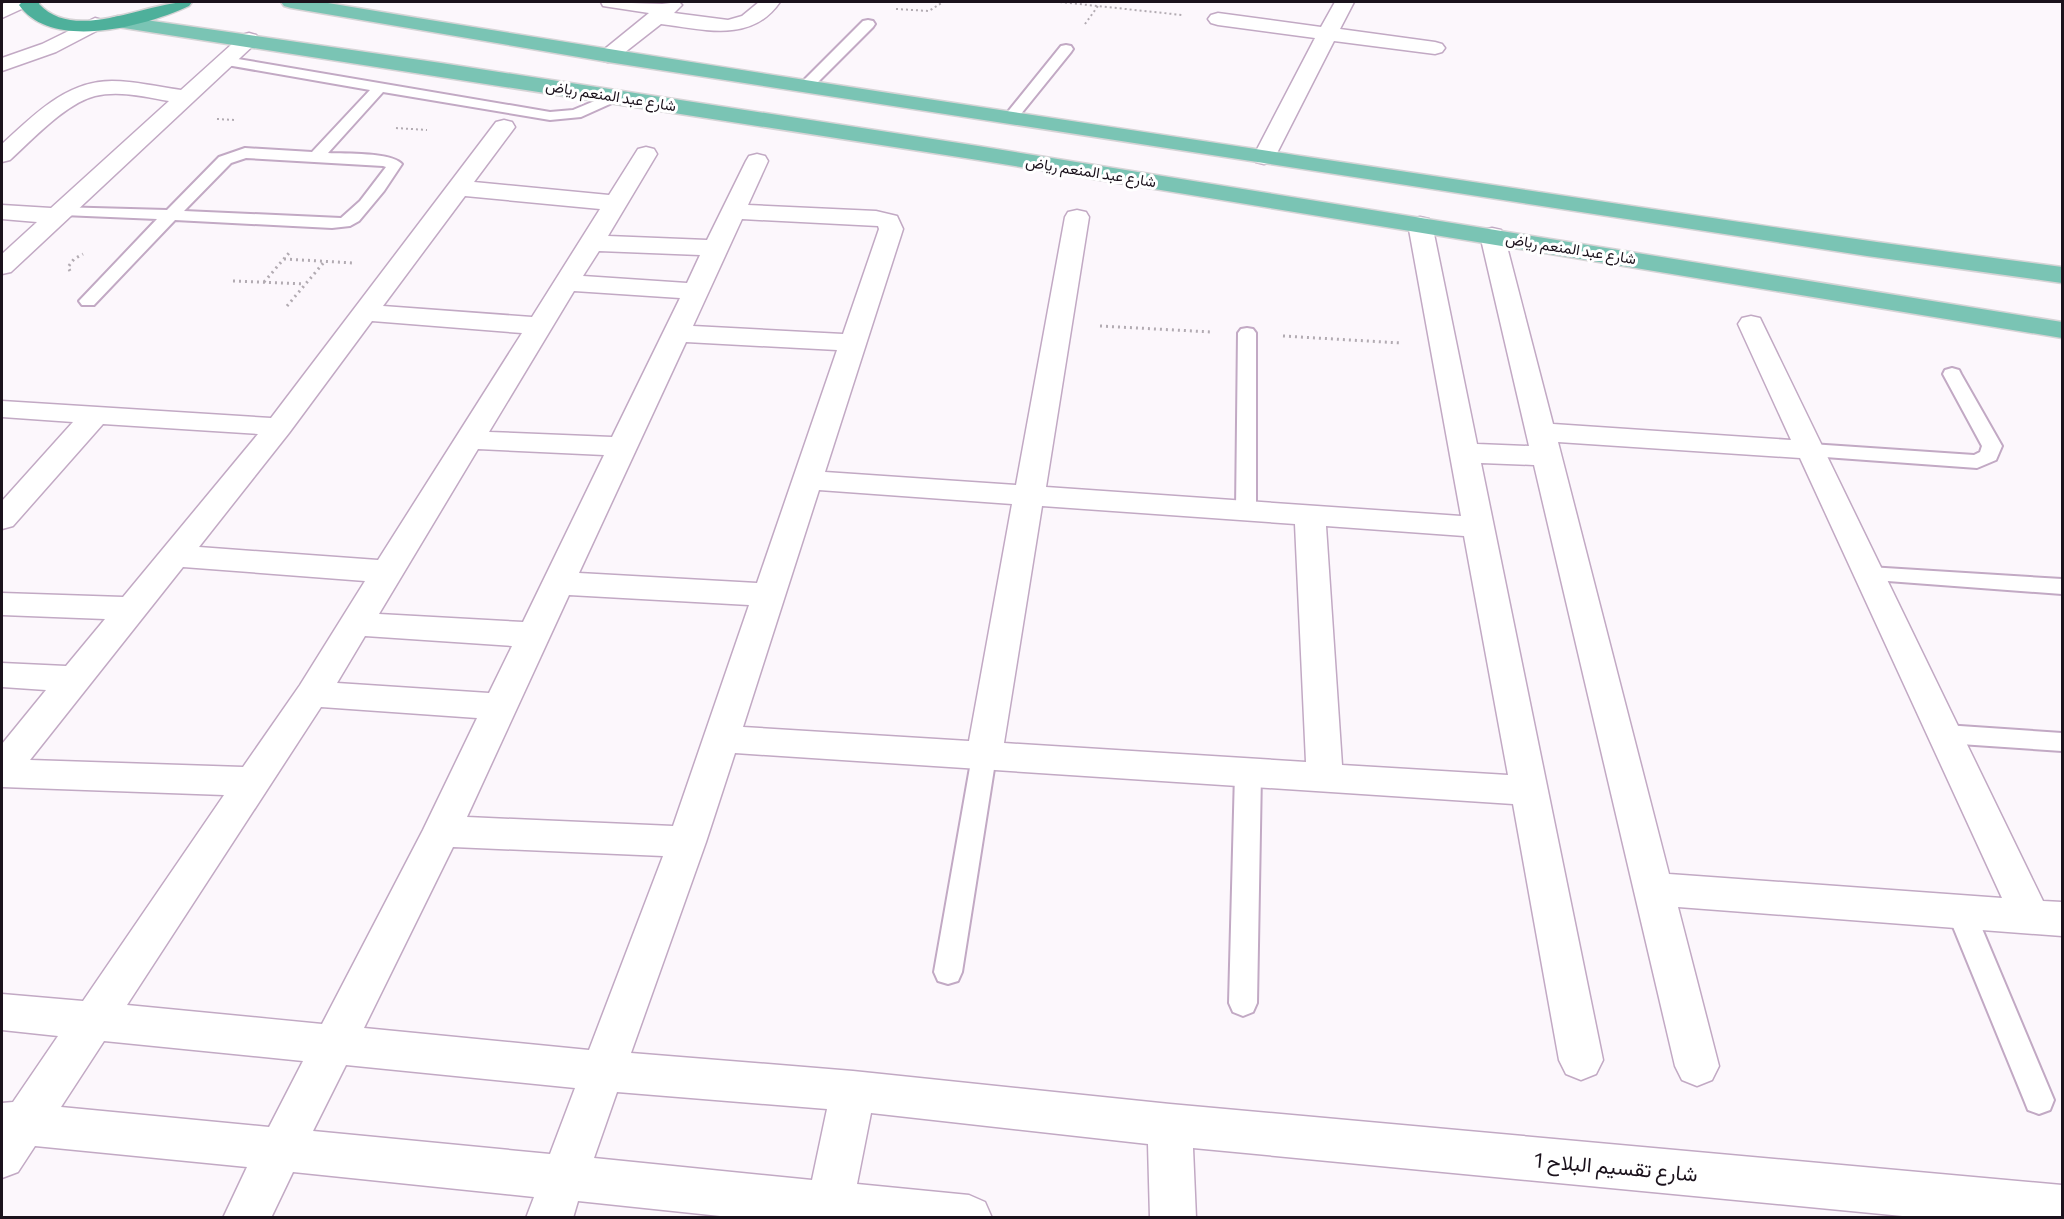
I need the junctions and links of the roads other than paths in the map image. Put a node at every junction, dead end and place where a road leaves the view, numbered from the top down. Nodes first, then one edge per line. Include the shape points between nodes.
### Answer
1 (21, 2) edge
2 (31, 2) edge
3 (182, 2) edge
4 (291, 2) edge
5 (610, 2) edge
6 (770, 2) edge
7 (1344, 2) edge
8 (666, 10) edge
9 (2, 12) edge
10 (1218, 19) road end
11 (408, 21) junction
12 (107, 23) junction
13 (868, 24) dead end
14 (1328, 34) junction
15 (249, 39) junction
16 (1435, 48) dead end
17 (1066, 49) dead end
18 (356, 55) junction
19 (608, 56) junction
20 (226, 61) junction
21 (2, 65) edge
22 (807, 85) junction
23 (380, 87) junction
24 (616, 96) junction
25 (186, 97) junction
26 (1011, 117) junction
27 (504, 127) dead end
28 (1091, 130) junction
29 (2, 154) edge
30 (646, 154) dead end
31 (316, 157) junction
32 (1264, 157) junction
33 (757, 161) dead end
34 (1072, 168) junction
35 (458, 188) junction
36 (615, 203) junction
37 (733, 211) junction
38 (2, 212) edge
39 (60, 213) junction
40 (171, 215) junction
41 (1077, 217) dead end
42 (1420, 224) junction
43 (1492, 235) junction
44 (591, 243) junction
45 (716, 248) junction
46 (7, 256) edge
47 (2062, 275) edge
48 (566, 283) junction
49 (695, 291) junction
50 (88, 301) dead end
51 (364, 313) junction
52 (1751, 324) dead end
53 (540, 326) junction
54 (2062, 330) edge
55 (676, 333) junction
56 (1247, 333) dead end
57 (853, 343) junction
58 (1952, 374) dead end
59 (2, 409) edge
60 (95, 416) junction
61 (279, 427) junction
62 (469, 440) junction
63 (1544, 444) junction
64 (622, 447) junction
65 (1811, 450) junction
66 (1464, 453) junction
67 (807, 480) junction
68 (1029, 496) junction
69 (1246, 510) junction
70 (1310, 515) junction
71 (2, 519) edge
72 (1479, 527) junction
73 (174, 556) junction
74 (388, 572) junction
75 (1869, 574) junction
76 (558, 583) junction
77 (2062, 587) edge
78 (769, 595) junction
79 (2, 604) edge
80 (131, 609) junction
81 (356, 624) junction
82 (534, 635) junction
83 (2, 675) edge
84 (75, 679) junction
85 (312, 694) junction
86 (500, 707) junction
87 (1945, 734) junction
88 (722, 739) junction
89 (2062, 742) edge
90 (984, 756) junction
91 (2, 771) edge
92 (1248, 773) junction
93 (1325, 778) junction
94 (253, 782) junction
95 (1530, 791) junction
96 (442, 831) junction
97 (687, 842) junction
98 (1654, 889) junction
99 (1961, 912) junction
100 (2047, 918) edge
101 (948, 972) dead end
102 (1243, 1003) dead end
103 (2, 1012) edge
104 (93, 1020) junction
105 (333, 1045) junction
106 (1581, 1060) dead end
107 (1697, 1066) dead end
108 (602, 1071) junction
109 (853, 1091) junction
110 (2039, 1100) dead end
111 (1170, 1125) junction
112 (9, 1134) edge
113 (281, 1149) junction
114 (564, 1177) junction
115 (2062, 1208) edge
116 (829, 1211) edge
117 (246, 1218) edge
118 (549, 1218) edge
119 (969, 1218) edge
120 (1173, 1218) edge

1 - 9 street
2 - 12 highway via 33,14 46,21
3 - 12 highway via 148,15
4 - 11 main road
5 - 8 street
6 - 8 street via 749,20 729,26
7 - 14 street
8 - 19 street
10 - 14 street
11 - 18 main road
11 - 19 main road
12 - 15 main road, شارع عبد المنعم رياض
12 - 21 street
13 - 22 lane
14 - 16 street
14 - 32 street
15 - 18 main road, شارع عبد المنعم رياض
15 - 20 street
17 - 26 lane
18 - 24 main road, شارع عبد المنعم رياض
19 - 22 main road
20 - 23 lane
20 - 25 street
22 - 26 main road
23 - 24 lane via 564,116
23 - 31 lane
24 - 34 main road, شارع عبد المنعم رياض
25 - 29 street via 107,87 89,90 74,96
25 - 39 street
26 - 28 main road
27 - 35 street
28 - 32 main road
28 - 34 main road
30 - 36 street
31 - 40 lane via 245,153 230,156
31 - 40 lane via 385,161 394,167 354,217 341,223
32 - 47 main road
33 - 37 street
34 - 42 main road, شارع عبد المنعم رياض
35 - 36 street
35 - 51 street
36 - 44 street
37 - 45 street
37 - 57 street via 888,221 891,229
38 - 39 street
39 - 40 lane
39 - 46 street
40 - 50 lane
41 - 68 street
42 - 43 main road, شارع عبد المنعم رياض
42 - 66 street
43 - 54 main road, شارع عبد المنعم رياض
43 - 63 street
44 - 45 street
44 - 48 street
45 - 49 street
48 - 49 street
48 - 53 street
49 - 55 street
51 - 53 street
51 - 61 street
52 - 65 street
53 - 62 street
55 - 57 street
55 - 64 street
56 - 69 lane
57 - 67 street
58 - 65 lane via 1992,446 1989,456 1977,462
59 - 60 street
60 - 61 street
60 - 71 street
61 - 73 street
62 - 64 street
62 - 74 street
63 - 65 street
63 - 66 street
63 - 98 street
64 - 76 street
65 - 75 street
66 - 72 street
67 - 68 street
67 - 78 street
68 - 69 street
68 - 90 street
69 - 70 street
70 - 72 street
70 - 93 street
72 - 95 street
73 - 74 street
73 - 80 street
74 - 81 street
75 - 77 lane
75 - 87 street
76 - 78 street
76 - 82 street
78 - 88 street
79 - 80 street
80 - 84 street
81 - 82 street
81 - 85 street
82 - 86 street
83 - 84 street
84 - 91 street
85 - 86 street
85 - 94 street
86 - 96 street
87 - 89 lane
87 - 100 street
88 - 90 street
88 - 97 street
90 - 92 street
90 - 101 lane
91 - 94 street
92 - 93 street
92 - 102 lane
93 - 95 street
94 - 104 street
95 - 106 street
96 - 97 street
96 - 105 street
97 - 108 street
98 - 99 street
98 - 107 street
99 - 100 street
99 - 110 lane
103 - 104 street, شارع تقسيم البلاح 1
104 - 105 street, شارع تقسيم البلاح 1
104 - 112 street
105 - 108 street, شارع تقسيم البلاح 1
105 - 113 street
108 - 109 street, شارع تقسيم البلاح 1
108 - 114 street
109 - 111 street, شارع تقسيم البلاح 1
109 - 116 street
111 - 115 street, شارع تقسيم البلاح 1
111 - 120 street
112 - 113 street
113 - 114 street
113 - 117 street
114 - 116 street
114 - 118 street
116 - 119 street

